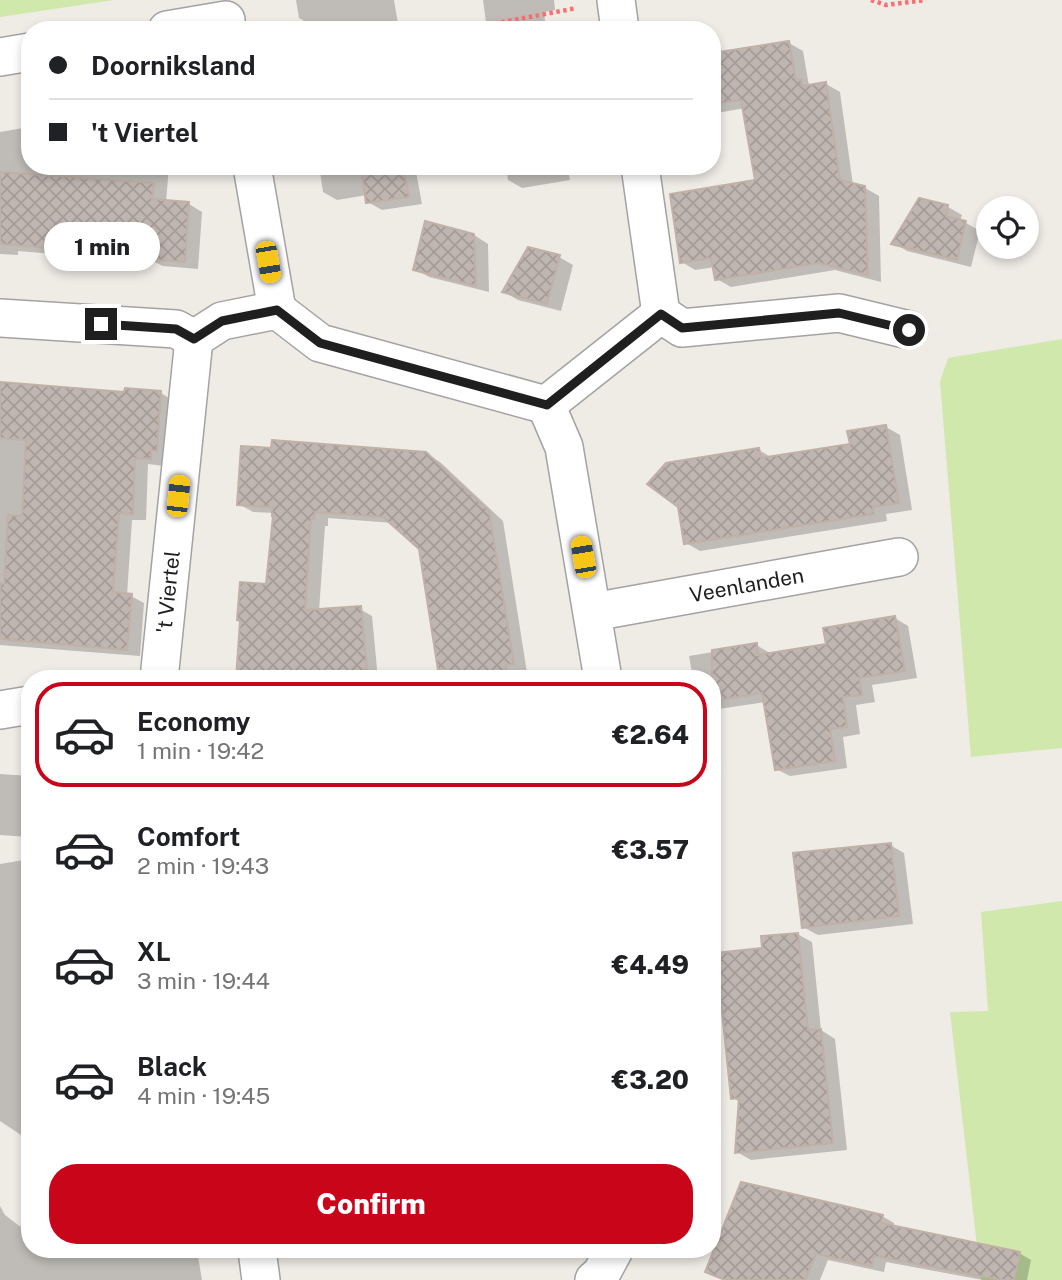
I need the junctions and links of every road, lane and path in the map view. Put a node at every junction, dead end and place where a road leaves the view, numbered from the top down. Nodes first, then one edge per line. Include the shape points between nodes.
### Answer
1 (871, 0) edge
2 (926, 0) edge
3 (617, 10) edge
4 (225, 17) edge
5 (207, 21) edge
6 (531, 21) edge
7 (21, 54) edge
8 (0, 57) edge
9 (254, 175) edge
10 (641, 175) edge
11 (277, 310) junction
12 (661, 314) junction
13 (0, 318) edge
14 (909, 330) dead end
15 (194, 339) junction
16 (547, 405) junction
17 (899, 557) dead end
18 (593, 612) junction
19 (160, 670) edge
20 (602, 670) edge
21 (21, 706) edge
22 (0, 710) edge
23 (258, 1258) edge
24 (610, 1258) edge
25 (261, 1280) edge
26 (594, 1280) edge

1 - 2 path via 887,5
3 - 6 path
4 - 5 street
7 - 8 street
9 - 11 street
10 - 12 street
11 - 15 street via 222,321
11 - 16 street via 320,343
12 - 14 street via 682,328 839,313
12 - 16 street
13 - 15 street via 176,329
15 - 19 street, 't Viertel
16 - 18 street via 564,447
17 - 18 street, Veenlanden
18 - 20 street
21 - 22 street
23 - 25 street
24 - 26 street

